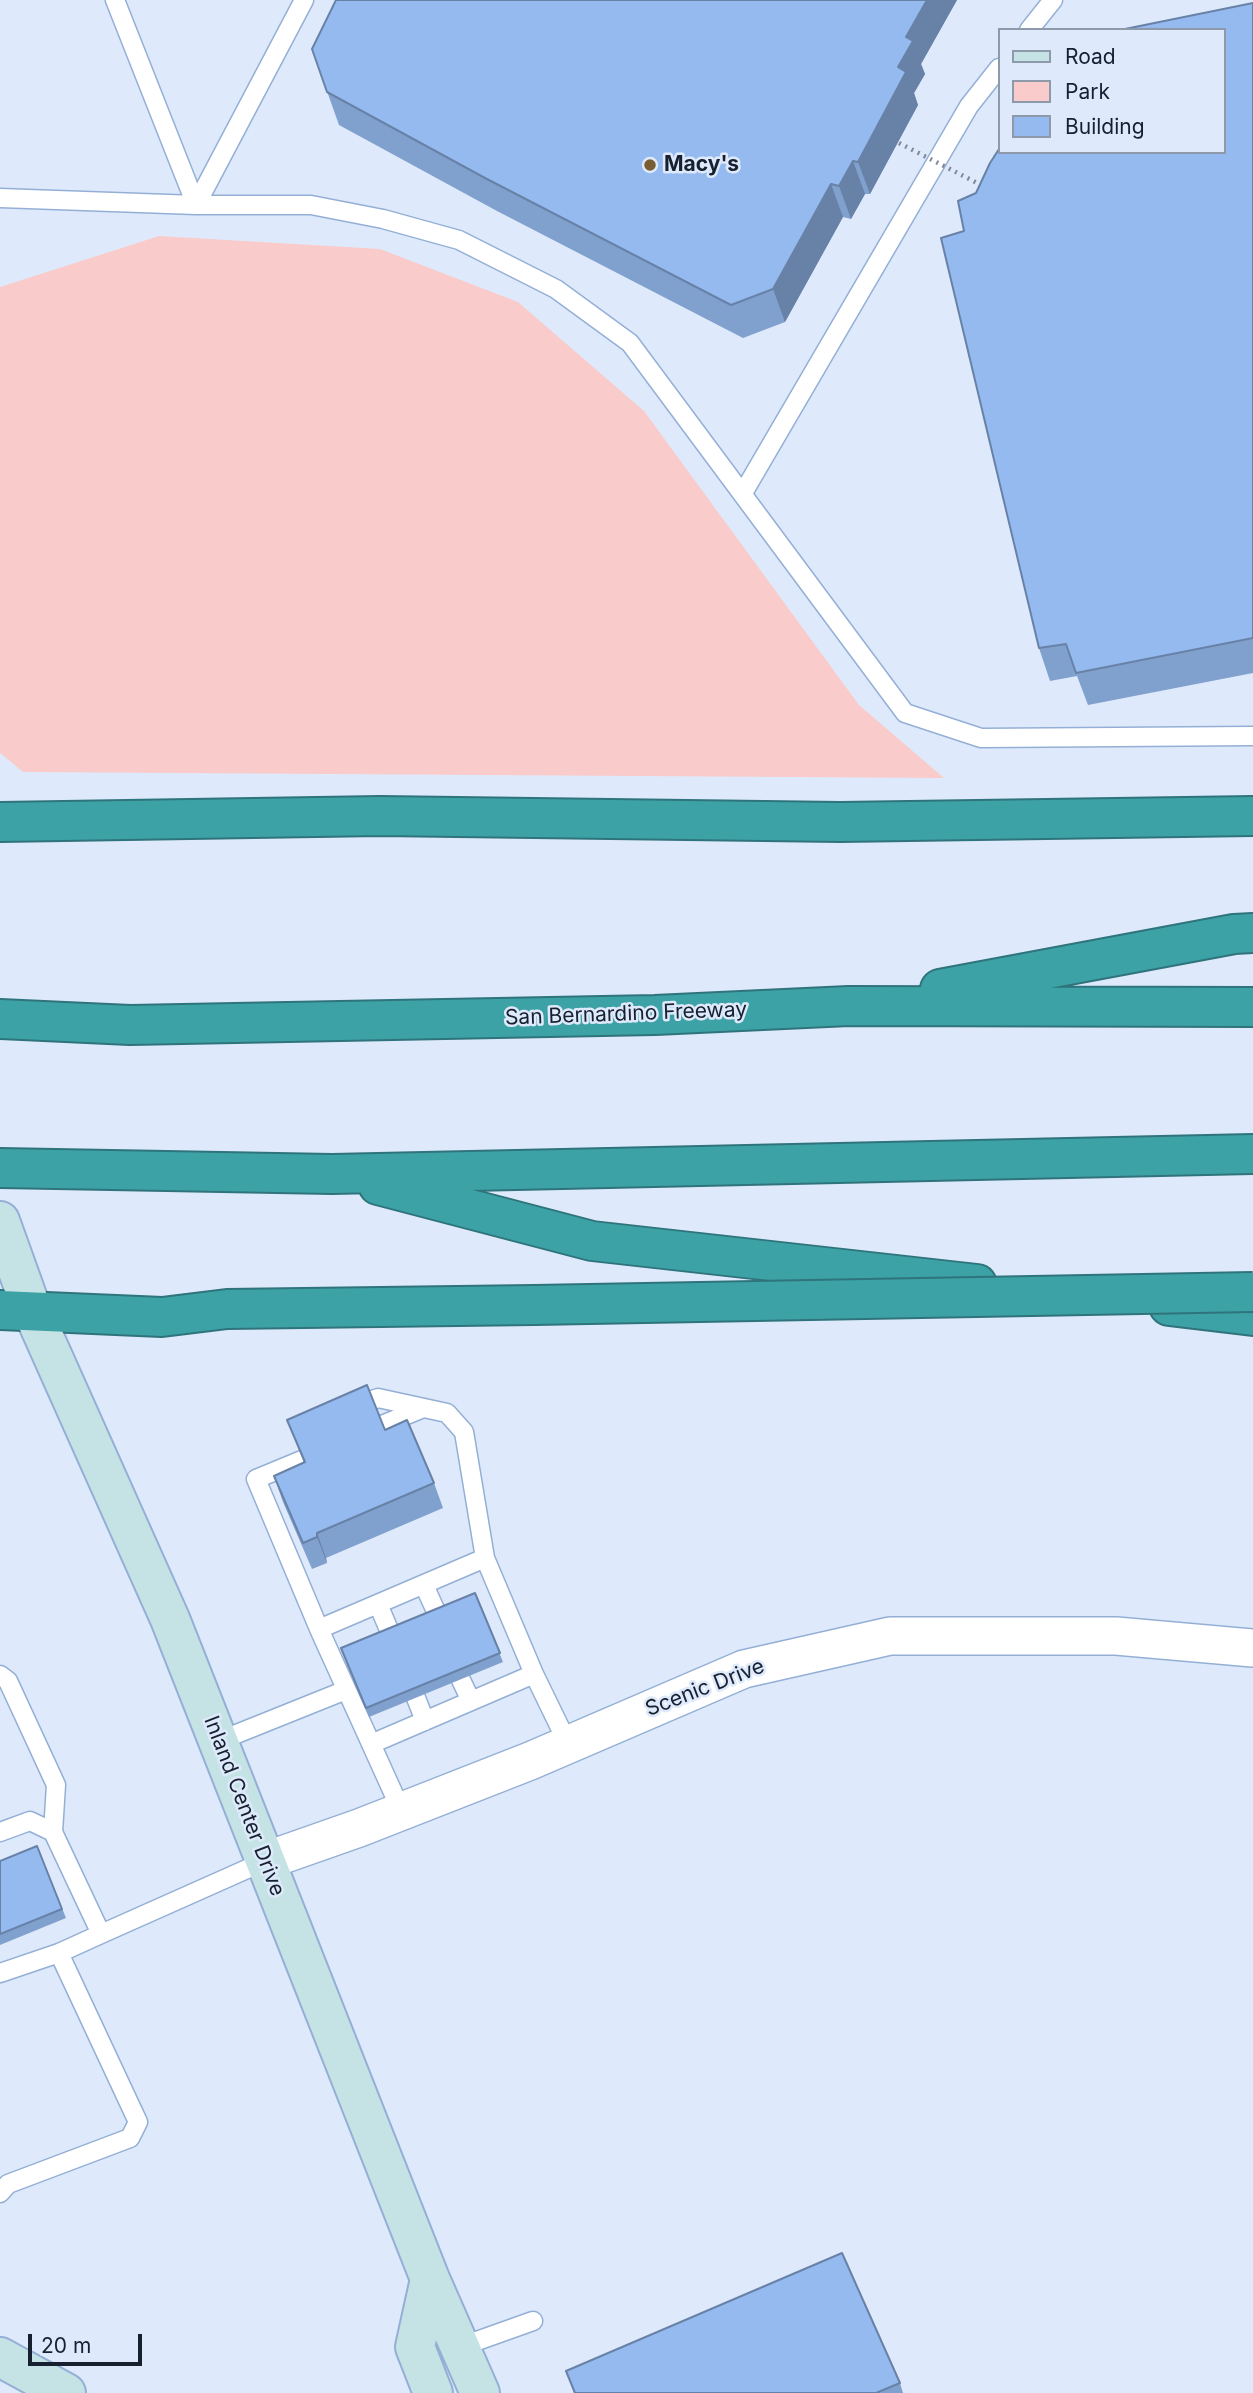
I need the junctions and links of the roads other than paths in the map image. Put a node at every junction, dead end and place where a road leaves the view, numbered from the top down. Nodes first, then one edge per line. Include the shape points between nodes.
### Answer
1 (115, 0) edge
2 (303, 0) edge
3 (1053, 0) edge
4 (1031, 28) edge
5 (998, 69) edge
6 (0, 198) edge
7 (196, 205) junction
8 (743, 494) junction
9 (1253, 736) edge
10 (1253, 816) edge
11 (0, 822) edge
12 (1253, 933) edge
13 (849, 1006) junction
14 (1253, 1007) edge
15 (0, 1019) edge
16 (1253, 1154) edge
17 (0, 1168) edge
18 (332, 1174) junction
19 (0, 1221) edge
20 (1253, 1292) edge
21 (16, 1310) edge
22 (1253, 1316) edge
23 (421, 1409) junction
24 (340, 1411) edge
25 (382, 1424) edge
26 (302, 1460) edge
27 (485, 1558) junction
28 (424, 1585) junction
29 (378, 1604) junction
30 (439, 1618) edge
31 (319, 1629) junction
32 (392, 1637) edge
33 (1253, 1648) edge
34 (534, 1674) junction
35 (0, 1675) edge
36 (461, 1680) edge
37 (346, 1690) junction
38 (416, 1698) edge
39 (471, 1701) junction
40 (425, 1721) junction
41 (219, 1741) junction
42 (371, 1744) junction
43 (568, 1744) junction
44 (401, 1810) junction
45 (0, 1832) edge
46 (53, 1832) junction
47 (265, 1861) junction
48 (101, 1934) junction
49 (59, 1953) junction
50 (0, 1973) edge
51 (0, 2193) edge
52 (430, 2279) junction
53 (533, 2321) dead end
54 (460, 2347) junction
55 (0, 2357) edge
56 (66, 2393) edge
57 (433, 2393) edge
58 (480, 2393) edge

1 - 7 lane
2 - 7 lane
3 - 4 lane
5 - 8 lane via 969,106
6 - 7 lane
7 - 8 lane via 311,205 383,219 459,240 556,289 630,343
8 - 9 lane via 905,713 981,738
10 - 11 highway via 840,822 380,816
12 - 13 highway
13 - 14 highway, San Bernardino Freeway
13 - 15 highway, San Bernardino Freeway via 655,1015 130,1025
16 - 18 highway
17 - 18 highway
18 - 22 highway via 592,1241
19 - 21 main road, Inland Center Drive via 14,1256
20 - 21 highway, bridge via 227,1309 162,1317
21 - 41 main road, Inland Center Drive via 170,1619
23 - 24 lane via 378,1398
23 - 25 lane
23 - 27 lane via 447,1413 464,1432
26 - 31 lane via 256,1479
27 - 28 lane
27 - 34 lane
28 - 29 lane
28 - 30 lane
29 - 31 lane
29 - 32 lane
31 - 37 lane
33 - 43 street, Scenic Drive via 1116,1636 890,1636 744,1669
34 - 39 lane
34 - 43 lane
35 - 46 lane via 8,1681 56,1785
36 - 39 lane
37 - 41 lane
37 - 42 lane
38 - 40 lane
39 - 40 lane
40 - 42 lane
41 - 47 main road, Inland Center Drive
42 - 44 lane
43 - 44 street, Scenic Drive
44 - 47 street, Scenic Drive
45 - 46 lane via 30,1821
46 - 48 lane
47 - 48 lane
47 - 52 main road, Inland Center Drive
48 - 49 lane
49 - 50 lane
49 - 51 lane via 138,2122 130,2138 8,2184
52 - 54 main road, Inland Center Drive
52 - 57 main road via 415,2347
53 - 54 lane
54 - 58 main road, Inland Center Drive
55 - 56 main road

